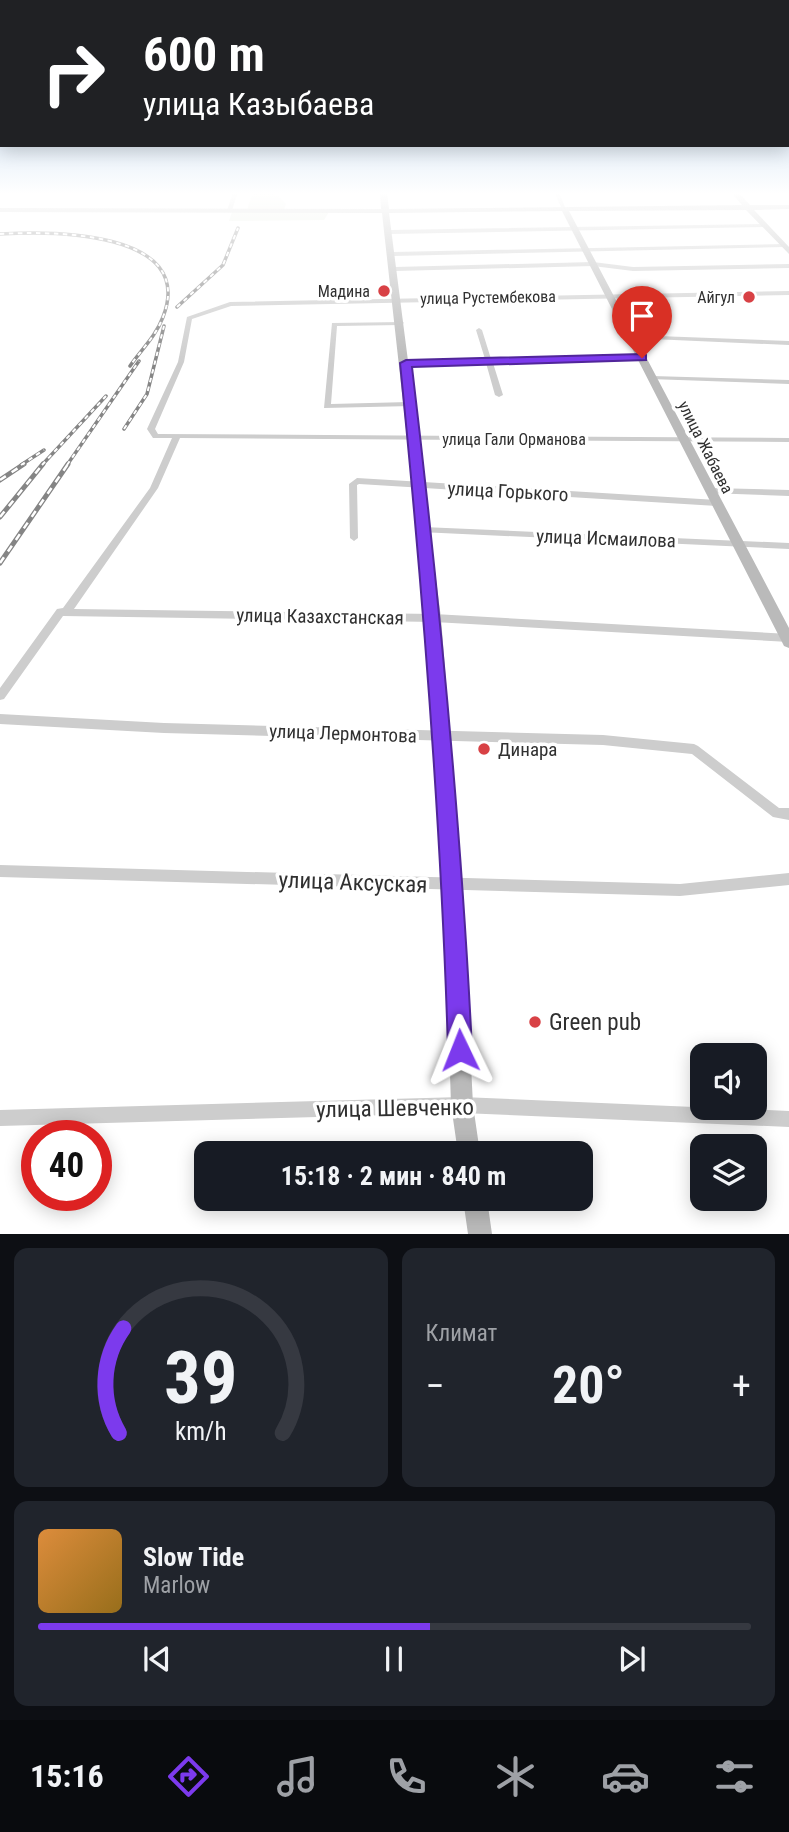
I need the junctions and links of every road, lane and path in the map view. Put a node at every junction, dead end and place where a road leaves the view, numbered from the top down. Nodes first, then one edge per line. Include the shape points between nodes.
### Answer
1 (392, 250) edge
2 (585, 250) junction
3 (668, 250) edge
4 (394, 262) junction
5 (593, 264) junction
6 (789, 266) edge
7 (789, 293) edge
8 (609, 295) junction
9 (398, 299) junction
10 (401, 323) junction
11 (479, 330) dead end
12 (631, 337) junction
13 (789, 343) edge
14 (642, 358) junction
15 (489, 362) junction
16 (406, 363) junction
17 (652, 377) junction
18 (789, 382) edge
19 (499, 395) dead end
20 (409, 404) junction
21 (156, 436) joint
22 (177, 436) junction
23 (412, 438) junction
24 (685, 439) junction
25 (789, 440) edge
26 (418, 485) junction
27 (711, 491) junction
28 (789, 493) edge
29 (717, 503) junction
30 (423, 530) junction
31 (354, 538) dead end
32 (738, 544) junction
33 (789, 546) edge
34 (63, 612) junction
35 (434, 618) junction
36 (788, 639) edge
37 (0, 696) edge
38 (0, 719) edge
39 (442, 735) junction
40 (789, 814) edge
41 (0, 871) edge
42 (789, 879) edge
43 (453, 885) junction
44 (462, 1105) junction
45 (0, 1118) edge
46 (789, 1119) edge
47 (467, 1141) edge
48 (477, 1211) edge
49 (480, 1234) edge

1 - 4 street
2 - 3 street
2 - 4 street
2 - 5 street, улица Жабаева
4 - 5 street
4 - 9 street
5 - 6 street via 633,269
5 - 8 street, улица Жабаева
7 - 8 street, улица Рустембекова
8 - 9 street, улица Рустембекова
8 - 12 street, улица Жабаева
9 - 10 street
9 - 21 street, улица Рустембекова via 230,304 190,318 181,362 151,429
10 - 16 street
10 - 20 street via 334,324 327,406
11 - 15 street
12 - 13 street
12 - 14 street, улица Жабаева
14 - 15 street
14 - 17 street, улица Жабаева
15 - 16 street
15 - 19 street
16 - 20 street
17 - 18 street
17 - 24 street, улица Жабаева
20 - 23 street
21 - 22 street, улица Гали Орманова
22 - 23 street, улица Гали Орманова
22 - 34 street via 154,488
23 - 24 street, улица Гали Орманова
23 - 26 street
24 - 25 street, улица Гали Орманова
24 - 27 street, улица Жабаева
26 - 29 street, улица Горького
26 - 30 street
26 - 31 street, улица Горького via 353,484
27 - 28 street
27 - 29 street, улица Жабаева
29 - 32 street, улица Жабаева
30 - 32 street, улица Исмаилова
30 - 35 street
32 - 33 street, улица Исмаилова
32 - 36 street, улица Жабаева
34 - 35 street, улица Казахстанская
34 - 37 street
35 - 36 street, улица Казахстанская
35 - 39 street
38 - 39 street, улица Лермонтова
39 - 40 street, улица Лермонтова via 603,740 694,749 777,813
39 - 43 street
41 - 43 street, улица Аксуская
42 - 43 street, улица Аксуская via 680,890
43 - 44 street
44 - 45 street, улица Шевченко
44 - 46 street, улица Шевченко
44 - 47 street
48 - 49 street

